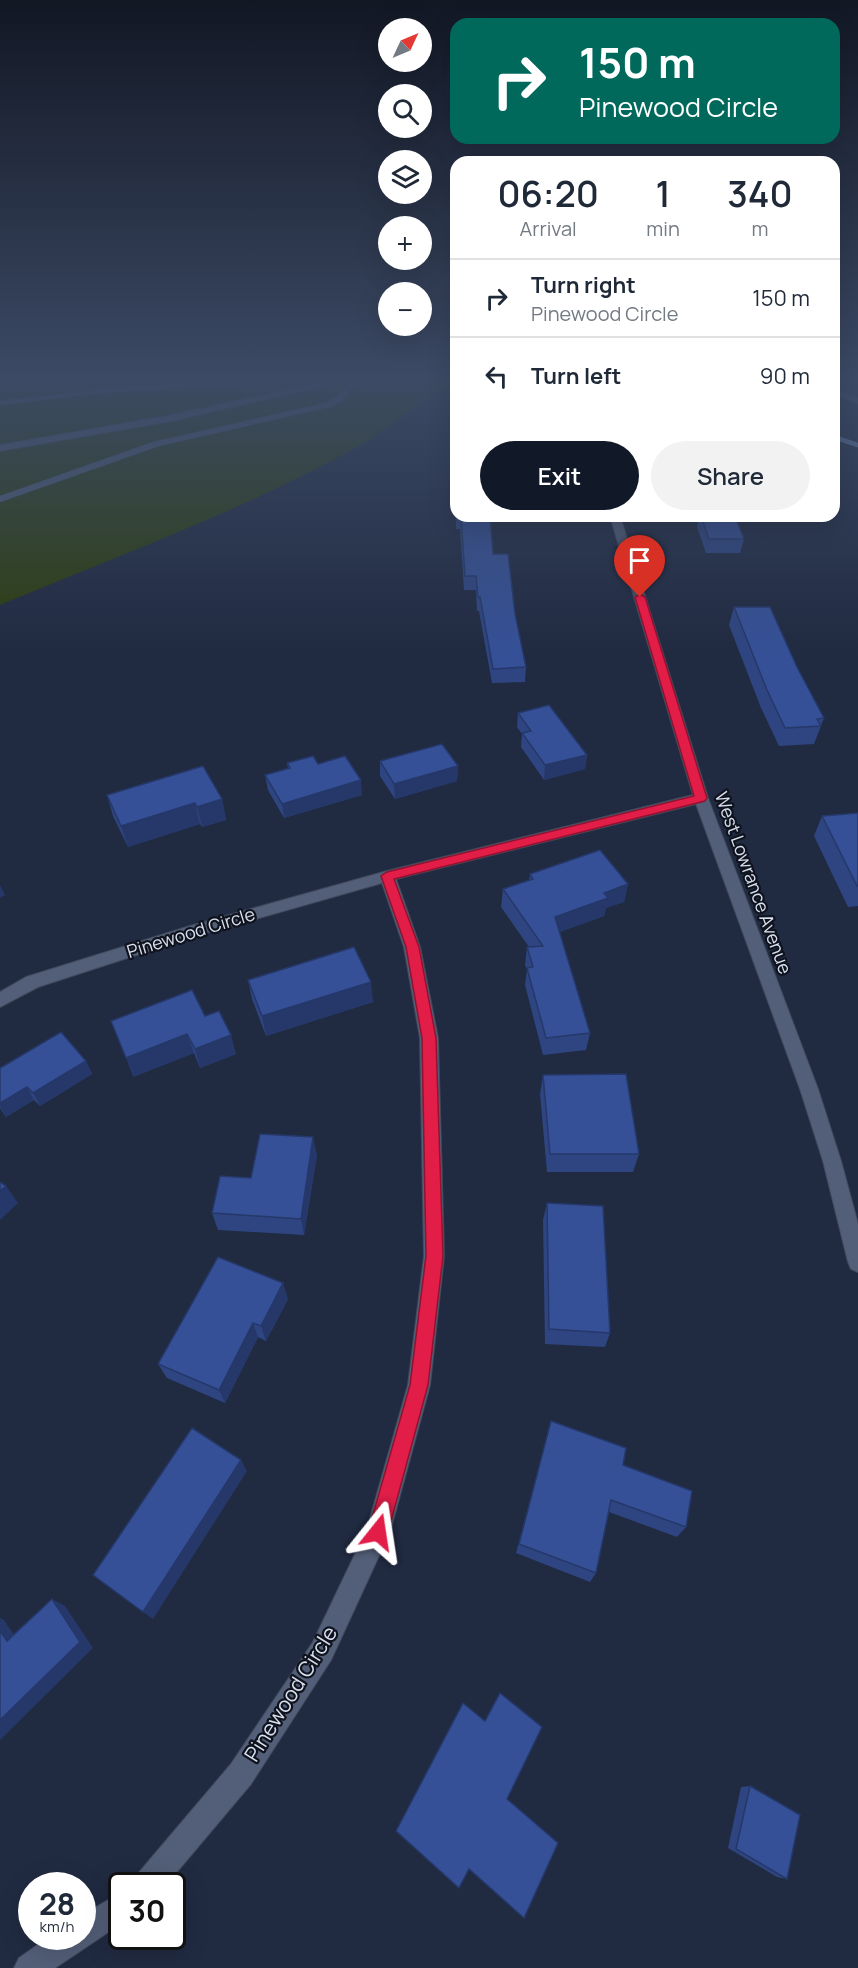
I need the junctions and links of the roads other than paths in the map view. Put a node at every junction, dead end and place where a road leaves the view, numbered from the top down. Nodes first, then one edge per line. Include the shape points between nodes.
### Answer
1 (83, 470) edge
2 (0, 500) edge
3 (617, 522) edge
4 (701, 798) junction
5 (387, 876) junction
6 (0, 1000) edge
7 (858, 1262) edge
8 (158, 1872) edge
9 (55, 1950) edge
10 (29, 1968) edge

1 - 2 lane
3 - 4 street, West Lowrance Avenue
4 - 5 street, Pinewood Circle
4 - 7 street, West Lowrance Avenue via 808,1089 832,1161
5 - 6 street, Pinewood Circle via 32,982
5 - 8 street, Pinewood Circle via 412,947 429,1038 434,1256 419,1385 378,1532 322,1651 241,1774
9 - 10 street

